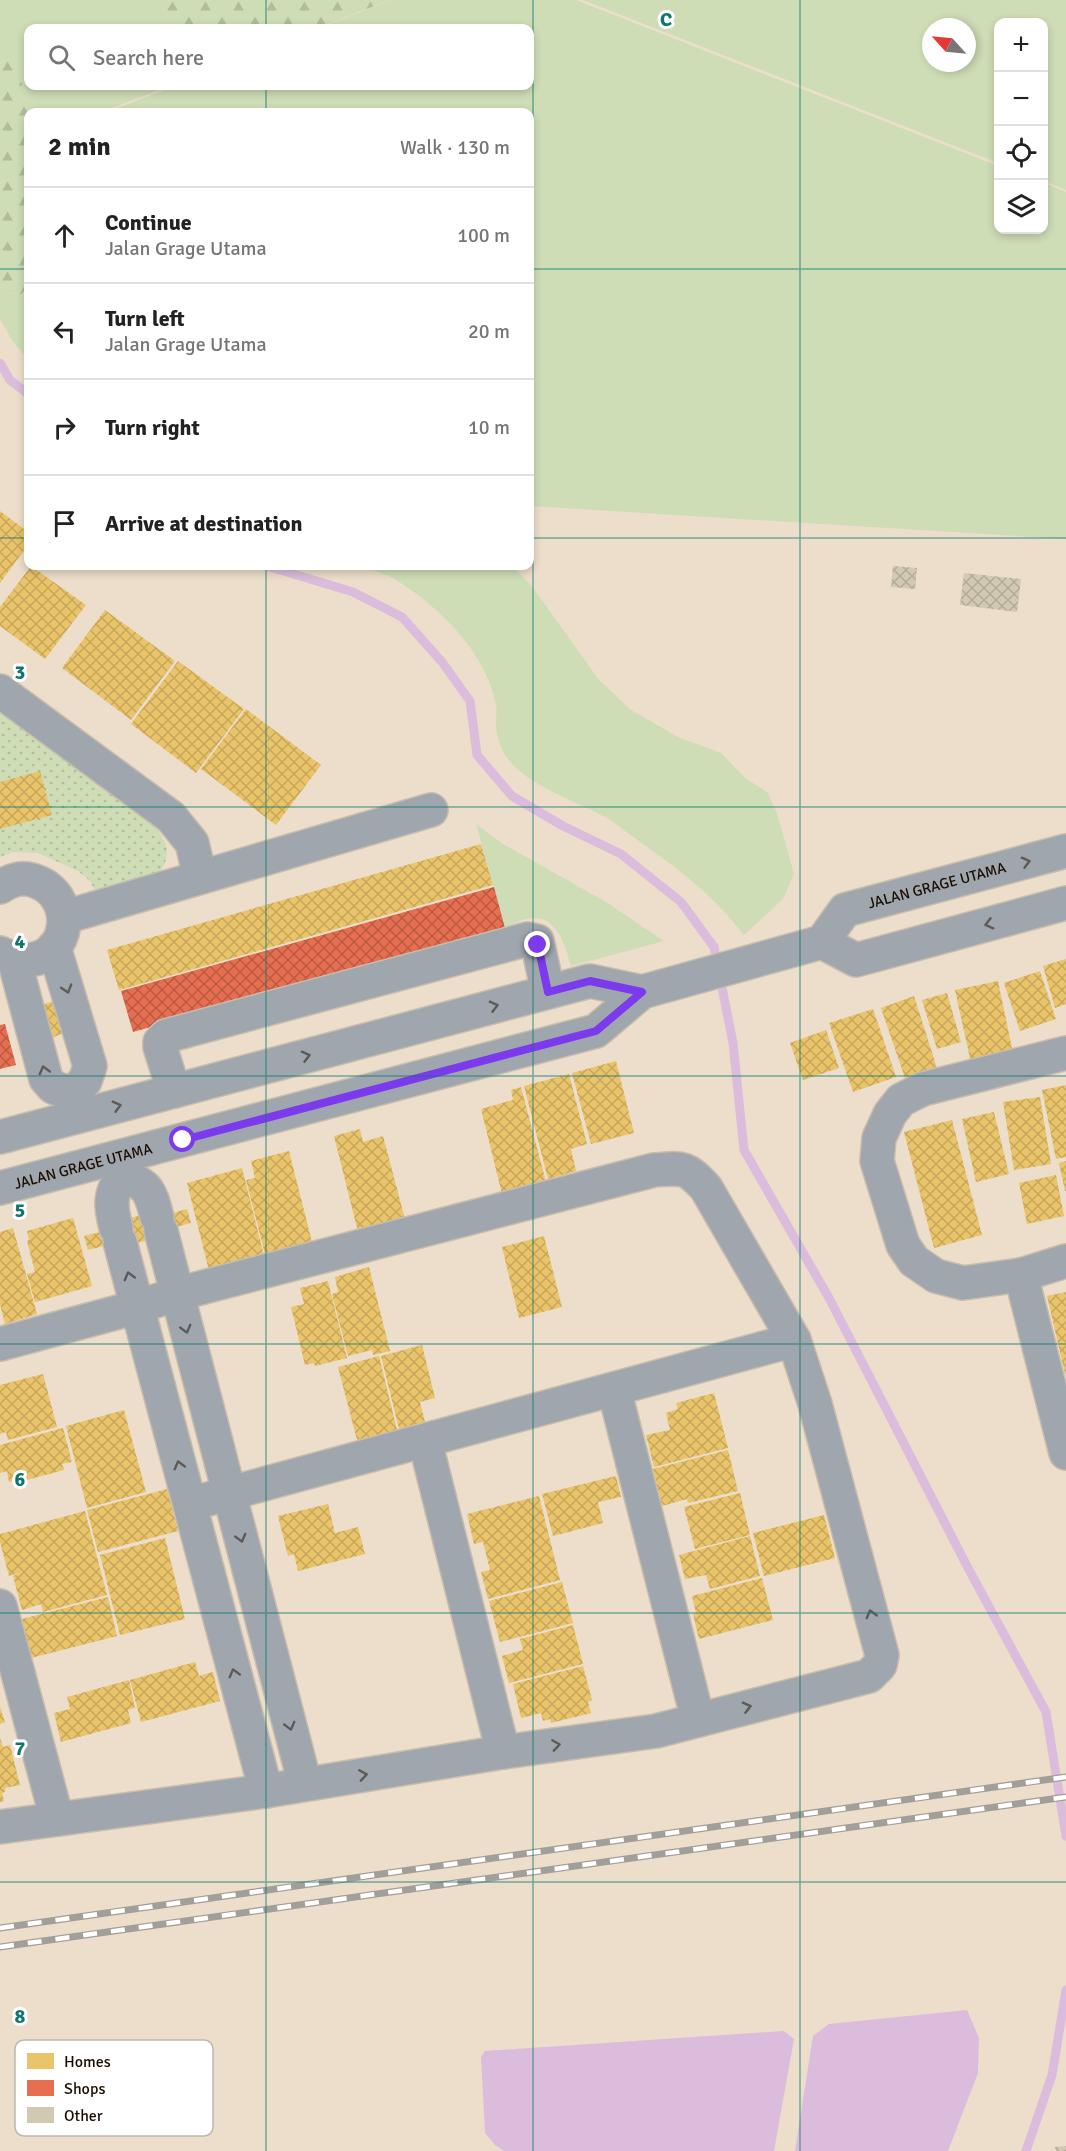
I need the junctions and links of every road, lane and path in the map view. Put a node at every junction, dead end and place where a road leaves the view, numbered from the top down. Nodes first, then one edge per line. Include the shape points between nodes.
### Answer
1 (0, 691) edge
2 (431, 810) dead end
3 (1066, 851) edge
4 (200, 877) junction
5 (0, 887) edge
6 (1066, 903) edge
7 (65, 917) junction
8 (822, 942) junction
9 (54, 947) junction
10 (7, 956) edge
11 (548, 992) junction
12 (642, 992) junction
13 (1066, 1053) edge
14 (174, 1091) junction
15 (74, 1106) junction
16 (2, 1129) edge
17 (120, 1167) junction
18 (0, 1188) edge
19 (1066, 1262) edge
20 (1021, 1275) junction
21 (177, 1294) junction
22 (137, 1307) junction
23 (794, 1340) junction
24 (0, 1344) edge
25 (614, 1389) junction
26 (425, 1441) junction
27 (1066, 1453) edge
28 (229, 1493) junction
29 (190, 1504) junction
30 (0, 1606) edge
31 (698, 1719) junction
32 (503, 1752) junction
33 (305, 1784) junction
34 (266, 1791) junction
35 (57, 1820) junction
36 (0, 1827) edge

1 - 4 street via 171,816 192,843
2 - 4 street
8 -> 3 street, JALAN GRAGE UTAMA via 845,910
4 - 7 street
5 - 7 street via 28,878 46,885 60,899
6 -> 8 street via 856,960
7 - 9 street via 63,933
8 - 12 street, JALAN GRAGE UTAMA
9 - 10 street via 28,960
9 -> 15 street via 90,1066
15 -> 10 street via 46,1079
11 - 12 street, JALAN GRAGE UTAMA via 590,981
14 -> 11 street, JALAN GRAGE UTAMA
11 - 14 street via 537,941 528,939 166,1036 160,1047
12 - 17 street, JALAN GRAGE UTAMA via 596,1031
13 - 20 street via 923,1089 901,1100 879,1138 877,1161 903,1245 915,1261 936,1276 963,1283
15 -> 14 street, JALAN GRAGE UTAMA
15 - 16 street, JALAN GRAGE UTAMA
15 - 17 street
17 - 18 street, JALAN GRAGE UTAMA
17 - 21 street via 144,1185 152,1197
22 -> 17 street via 111,1207
19 - 20 street
20 - 27 street
21 - 22 street
21 - 23 street via 654,1170 678,1168 688,1170 706,1188
21 -> 28 street
22 - 24 street
29 -> 22 street
23 - 25 street
31 -> 23 street via 869,1676 880,1665 882,1655 815,1404
25 - 26 street
25 - 31 street
26 - 28 street
26 - 32 street
28 - 29 street
28 -> 33 street
34 -> 29 street
30 - 35 street
32 -> 31 street via 656,1731
33 -> 32 street
33 - 34 street
34 - 35 street
35 - 36 street

